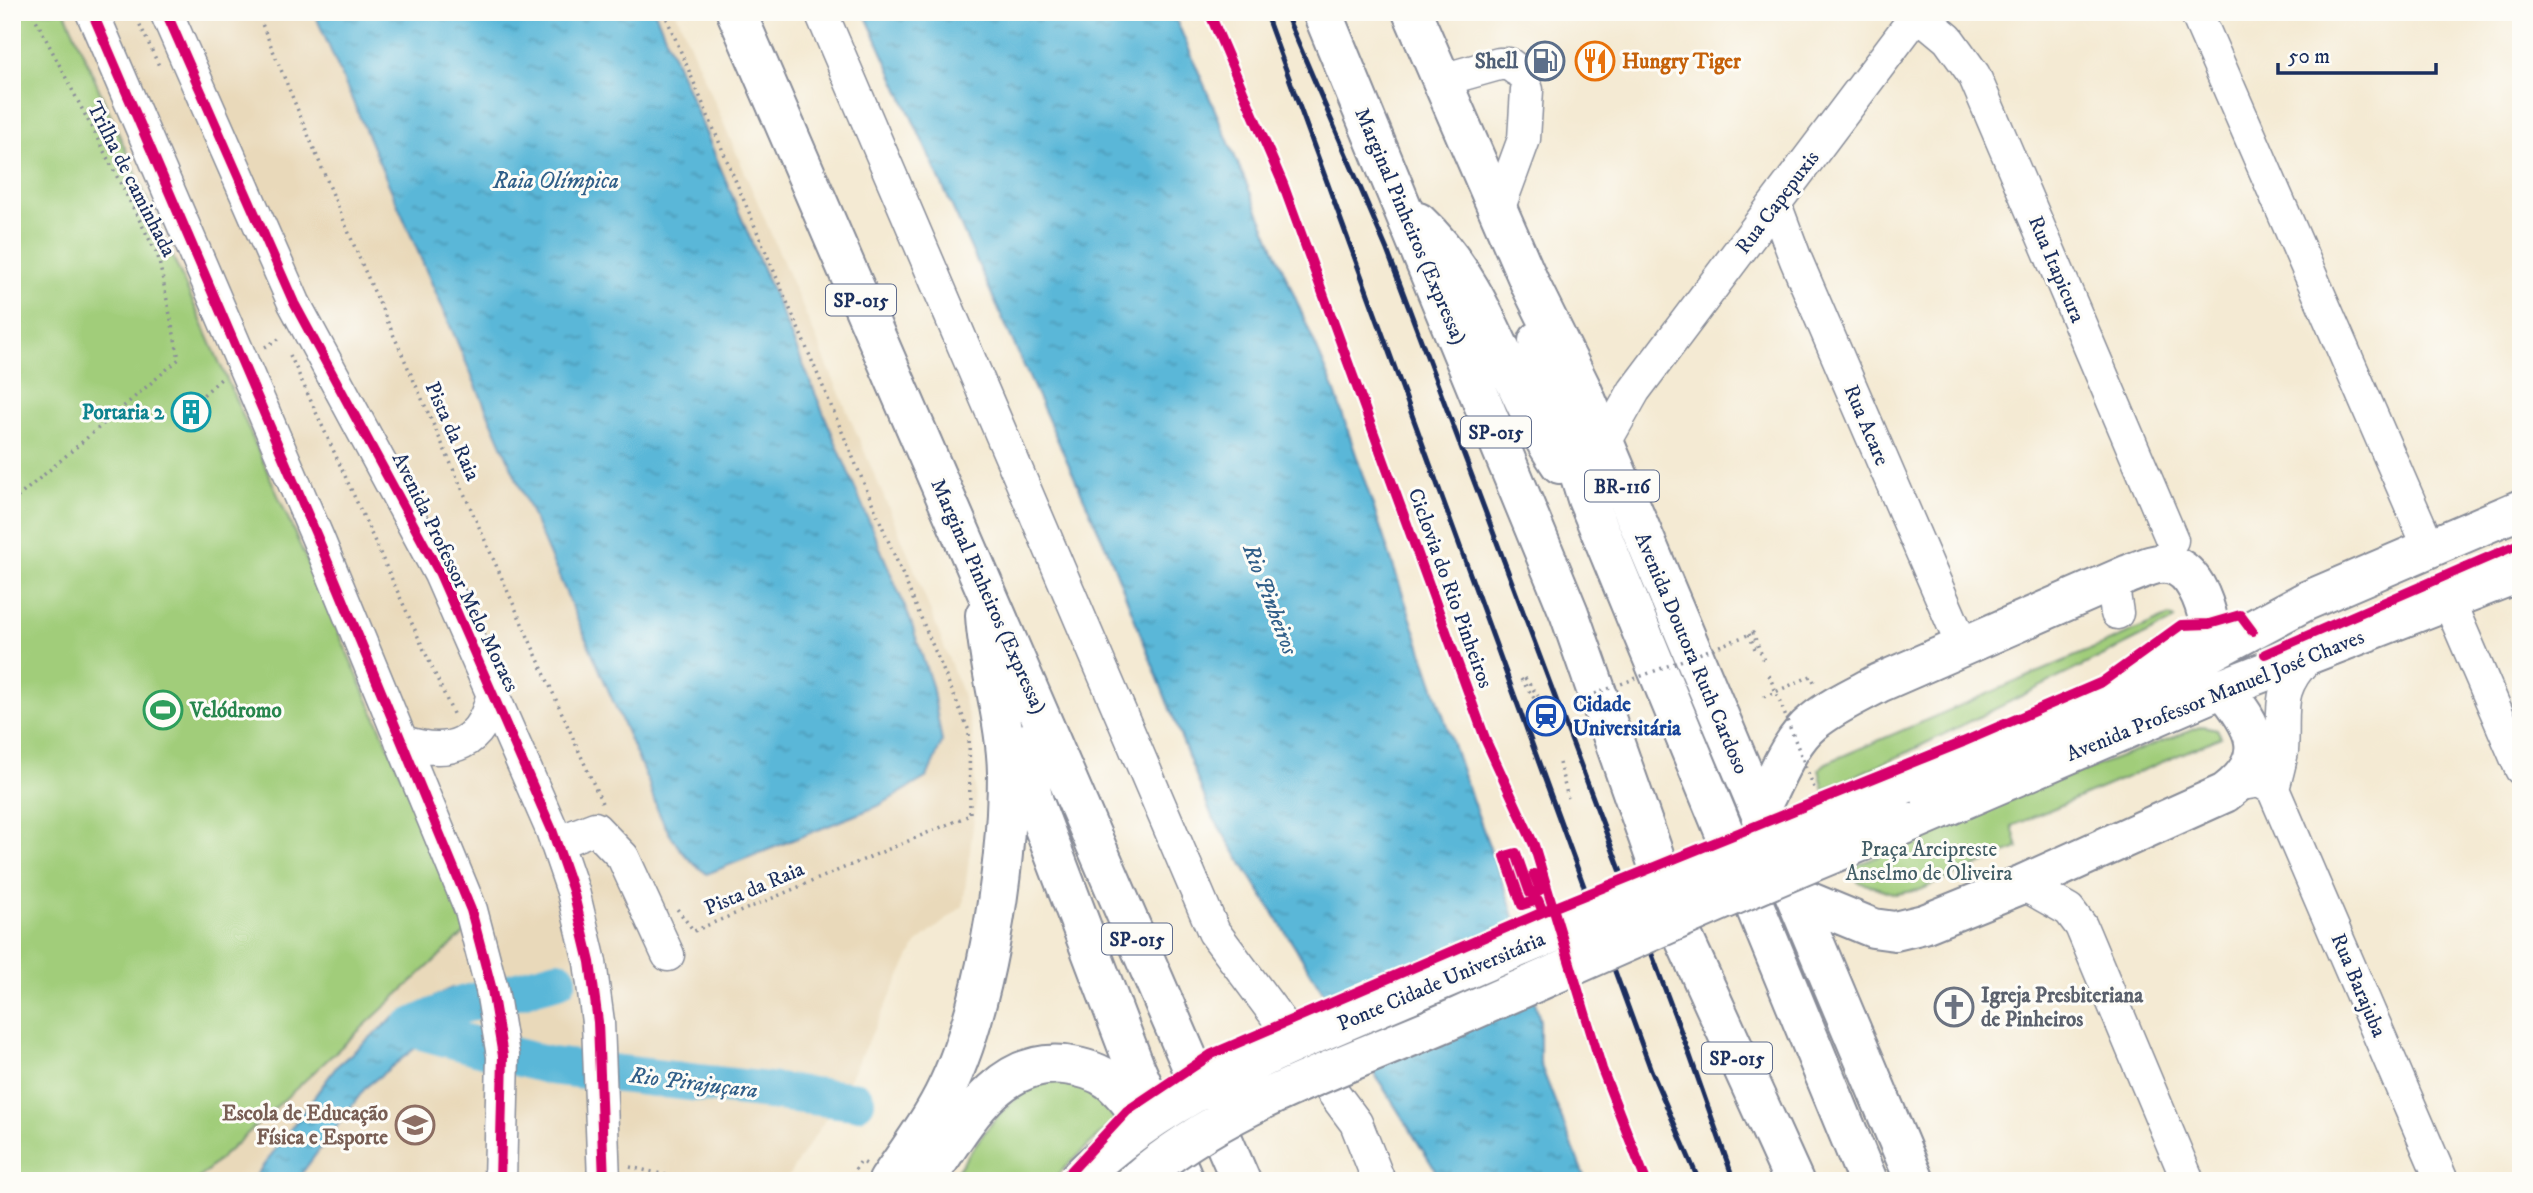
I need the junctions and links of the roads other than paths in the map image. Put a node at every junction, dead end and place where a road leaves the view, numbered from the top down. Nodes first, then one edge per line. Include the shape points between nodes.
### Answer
1 (92, 12) edge
2 (166, 12) edge
3 (736, 12) edge
4 (821, 12) edge
5 (1322, 12) edge
6 (1412, 12) edge
7 (2196, 12) edge
8 (1918, 13) edge
9 (1442, 80) junction
10 (1775, 204) junction
11 (1404, 208) junction
12 (1498, 210) junction
13 (1742, 248) junction
14 (1796, 260) junction
15 (1531, 286) junction
16 (1581, 387) junction
17 (1634, 391) junction
18 (1604, 444) junction
19 (1587, 499) junction
20 (2521, 509) edge
21 (2172, 540) dead end
22 (2429, 547) junction
23 (2521, 572) edge
24 (984, 589) junction
25 (2449, 602) junction
26 (1962, 645) junction
27 (2307, 658) junction
28 (2223, 688) junction
29 (493, 691) junction
30 (1034, 696) junction
31 (2118, 702) junction
32 (401, 741) junction
33 (2521, 769) edge
34 (1905, 784) joint
35 (2236, 785) junction
36 (2273, 789) junction
37 (1759, 810) junction
38 (1912, 822) joint
39 (556, 843) junction
40 (2023, 884) junction
41 (1798, 897) junction
42 (668, 955) dead end
43 (605, 1171) edge
44 (1183, 1178) edge
45 (500, 1181) edge
46 (888, 1181) edge
47 (925, 1181) edge
48 (1076, 1181) edge
49 (1136, 1181) edge
50 (1241, 1181) edge
51 (1380, 1181) edge
52 (1794, 1181) edge
53 (1868, 1181) edge
54 (1915, 1181) edge
55 (2188, 1181) edge
56 (2442, 1181) edge

1 - 32 street
2 - 29 street, Avenida Professor Melo Moraes via 251,211 288,329 440,574
3 - 24 main road, Marginal Pinheiros (Expressa) / SP-015
4 - 51 street via 1214,932 1356,1123
5 - 11 main road, Marginal Pinheiros (Expressa) / SP-015
6 - 9 main road, Avenida Doutora Ruth Cardoso / BR-116
7 - 22 street
8 - 10 street, Rua Capepuxis
8 - 21 street, Rua Itapicura via 1948,39 1974,75
9 - 12 main road, Avenida Doutora Ruth Cardoso / BR-116
9 - 12 street via 1499,64 1509,64 1522,80 1524,139
10 - 13 street, Rua Capepuxis
10 - 14 street, Rua Acare
11 - 19 main road via 1456,262 1547,445
11 - 52 main road, Marginal Pinheiros (Expressa) / SP-015 via 1569,612 1682,934
12 - 15 main road, Avenida Doutora Ruth Cardoso / BR-116
13 - 14 street
13 - 17 street, Rua Capepuxis
14 - 26 street, Rua Acare
15 - 16 main road, Avenida Doutora Ruth Cardoso / BR-116
15 - 19 main road via 1539,346
16 - 17 street
16 - 18 main road, Avenida Doutora Ruth Cardoso / BR-116
17 - 18 street, Rua Capepuxis
18 - 37 main road, Avenida Doutora Ruth Cardoso / BR-116
19 - 53 main road
20 - 22 main road, Avenida Professor Manuel José Chaves
22 - 31 main road, Avenida Professor Manuel José Chaves via 2306,601
23 - 25 main road, Avenida Professor Manuel José Chaves
24 - 30 main road, Marginal Pinheiros (Expressa) / SP-015
24 - 46 main road via 986,644 1007,772 990,950 955,1068 939,1104
25 - 27 main road, Avenida Professor Manuel José Chaves
25 - 33 street
26 - 31 main road via 2115,597 2154,565 2180,568 2205,605 2209,624 2194,644
26 - 37 main road via 1879,682 1813,722
27 - 28 main road, Avenida Professor Manuel José Chaves
27 - 36 street via 2283,694 2281,752
28 - 35 main road via 2243,712 2255,741 2249,769
28 - 38 main road, Avenida Professor Manuel José Chaves
29 - 32 street via 485,722 466,742 435,750
29 - 39 street, Avenida Professor Melo Moraes
30 - 44 main road via 1026,752 1034,802 1135,1067
30 - 50 main road, Marginal Pinheiros (Expressa) / SP-015
31 - 34 main road, Avenida Professor Manuel José Chaves
32 - 45 street via 471,910 492,990 503,1056
34 - 48 main road, Ponte Cidade Universitária, bridge via 1272,1054 1147,1120
35 - 36 street via 2260,781
35 - 40 main road
36 - 56 street, Rua Barajuba
37 - 41 main road, Avenida Doutora Ruth Cardoso / BR-116
38 - 49 main road, Ponte Cidade Universitária, bridge via 1745,888 1268,1098 1188,1142
39 - 42 street via 595,828 623,857
39 - 43 street, Avenida Professor Melo Moraes via 590,962 598,1022
40 - 41 main road via 1895,931 1873,928
40 - 55 street via 2061,904 2081,926
41 - 54 main road, Avenida Doutora Ruth Cardoso
44 - 47 main road via 1112,1083 1096,1072 1050,1063 1015,1072 997,1087

